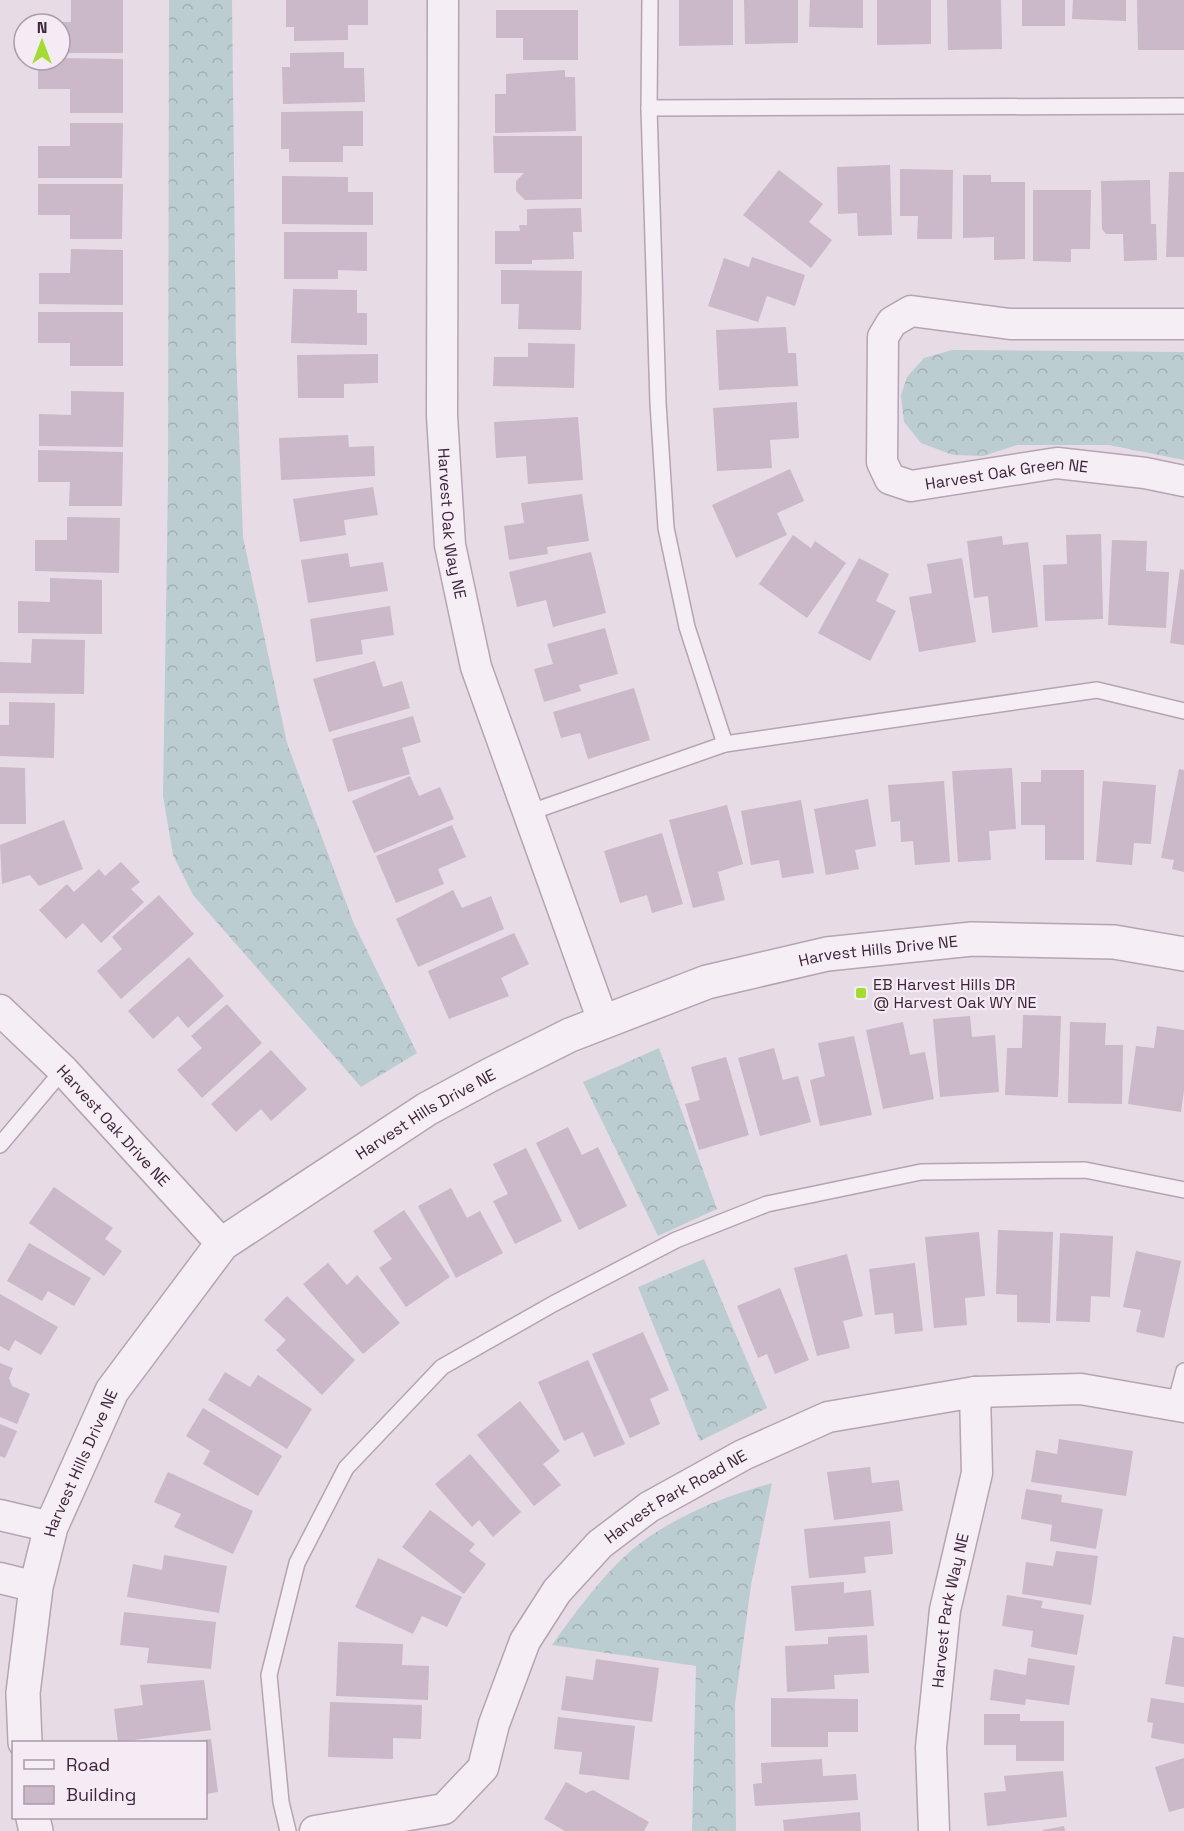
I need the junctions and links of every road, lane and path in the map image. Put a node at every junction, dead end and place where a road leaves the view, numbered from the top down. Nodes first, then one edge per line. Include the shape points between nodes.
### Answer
1 (443, 0) edge
2 (650, 0) edge
3 (1184, 106) edge
4 (649, 108) junction
5 (1184, 324) edge
6 (1184, 482) edge
7 (1184, 711) edge
8 (725, 744) junction
9 (528, 813) junction
10 (1184, 954) edge
11 (0, 1010) edge
12 (603, 1021) junction
13 (63, 1070) junction
14 (0, 1145) edge
15 (1184, 1190) edge
16 (222, 1244) junction
17 (1184, 1371) edge
18 (975, 1392) junction
19 (1179, 1405) edge
20 (0, 1515) edge
21 (51, 1527) junction
22 (0, 1578) edge
23 (36, 1587) junction
24 (25, 1741) edge
25 (288, 1831) edge
26 (315, 1831) edge
27 (934, 1831) edge

1 - 9 street, Harvest Oak Way NE via 442,416 450,544 476,667
2 - 4 lane
3 - 4 lane
4 - 8 lane via 666,528 687,627
5 - 6 street, Harvest Oak Green NE via 1010,324 911,311 892,322 884,337 882,462 890,479 911,486 1057,462
7 - 8 lane via 1097,690
8 - 9 lane
9 - 12 street, Harvest Oak Way NE
10 - 12 street, Harvest Hills Drive NE via 1114,942 972,939 827,954 707,982
11 - 13 street, Harvest Oak Drive NE
12 - 16 street, Harvest Hills Drive NE via 427,1109
13 - 14 lane
13 - 16 street, Harvest Oak Drive NE
15 - 25 lane via 1085,1170 921,1172 766,1204 676,1240 442,1367 346,1468 297,1563 269,1675 280,1802
16 - 21 street, Harvest Hills Drive NE via 112,1391
17 - 19 lane
18 - 19 street, Harvest Park Road NE via 1081,1389
18 - 26 street, Harvest Park Road NE via 828,1417 743,1455 649,1507 600,1544 557,1591 525,1641 494,1724 483,1768 444,1809
18 - 27 street, Harvest Park Way NE via 977,1473 945,1610 931,1747
20 - 21 street
21 - 23 street, Harvest Hills Drive NE
22 - 23 street
23 - 24 street, Harvest Hills Drive NE via 23,1693

